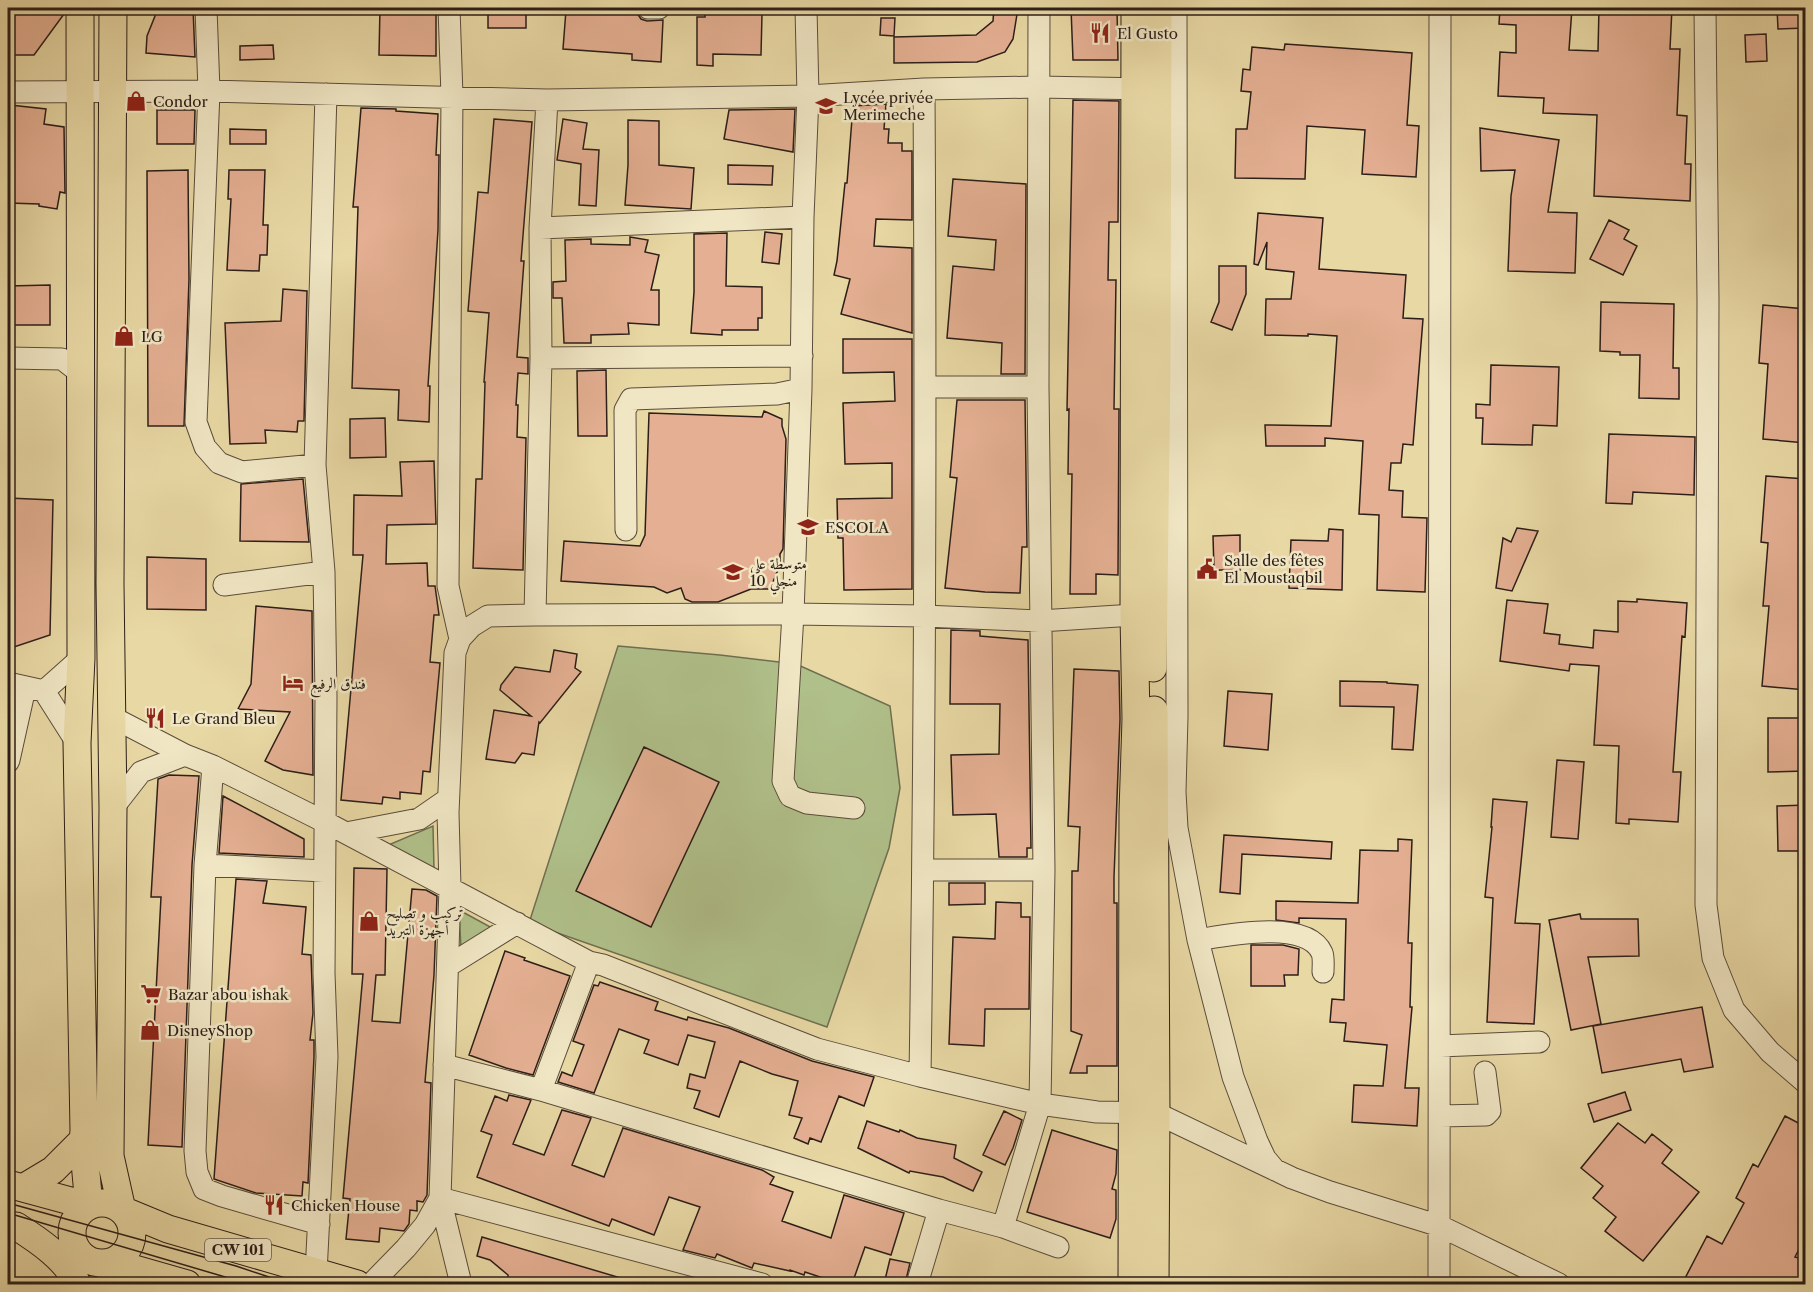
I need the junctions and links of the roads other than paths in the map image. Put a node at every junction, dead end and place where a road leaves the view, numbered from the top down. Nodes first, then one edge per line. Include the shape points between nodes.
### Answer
1 (80, 8) edge
2 (113, 8) edge
3 (206, 8) edge
4 (449, 8) edge
5 (648, 8) edge
6 (659, 8) edge
7 (806, 8) edge
8 (1039, 8) edge
9 (1135, 8) edge
10 (1158, 8) edge
11 (1176, 8) edge
12 (1440, 8) edge
13 (1705, 8) edge
14 (1038, 87) junction
15 (924, 89) junction
16 (1156, 89) junction
17 (80, 91) junction
18 (209, 91) junction
19 (8, 92) edge
20 (112, 93) junction
21 (326, 94) junction
22 (452, 96) junction
23 (808, 96) junction
24 (546, 100) junction
25 (803, 217) junction
26 (540, 228) junction
27 (802, 356) junction
28 (541, 357) junction
29 (8, 358) edge
30 (71, 366) junction
31 (926, 387) junction
32 (1038, 387) junction
33 (801, 389) junction
34 (315, 465) junction
35 (626, 530) dead end
36 (324, 572) junction
37 (224, 585) dead end
38 (793, 614) junction
39 (535, 615) junction
40 (1134, 615) junction
41 (924, 616) junction
42 (1040, 621) junction
43 (460, 639) junction
44 (81, 658) junction
45 (25, 687) edge
46 (112, 717) junction
47 (77, 743) junction
48 (185, 755) junction
49 (8, 762) edge
50 (213, 766) junction
51 (448, 799) junction
52 (113, 808) junction
53 (854, 808) dead end
54 (325, 822) junction
55 (346, 833) junction
56 (205, 865) junction
57 (923, 870) junction
58 (1044, 870) junction
59 (324, 871) junction
60 (450, 887) junction
61 (517, 923) junction
62 (1198, 940) junction
63 (588, 962) junction
64 (448, 966) junction
65 (1323, 972) dead end
66 (1539, 1042) dead end
67 (1440, 1046) junction
68 (444, 1065) junction
69 (1485, 1072) dead end
70 (921, 1076) junction
71 (1806, 1083) edge
72 (541, 1090) junction
73 (1040, 1104) junction
74 (1144, 1113) junction
75 (1440, 1116) junction
76 (83, 1140) junction
77 (110, 1156) junction
78 (1275, 1170) junction
79 (15, 1186) edge
80 (440, 1198) junction
81 (90, 1206) junction
82 (122, 1210) junction
83 (939, 1210) junction
84 (12, 1224) edge
85 (320, 1224) junction
86 (1440, 1226) junction
87 (1003, 1227) junction
88 (168, 1229) junction
89 (77, 1247) junction
90 (1058, 1247) dead end
91 (111, 1273) edge
92 (316, 1273) junction
93 (166, 1282) edge
94 (77, 1284) edge
95 (87, 1284) edge
96 (357, 1284) edge
97 (371, 1284) edge
98 (461, 1284) edge
99 (762, 1284) edge
100 (917, 1284) edge
101 (1132, 1284) edge
102 (1155, 1284) edge
103 (1439, 1284) edge
104 (1559, 1284) edge

1 - 17 main road
2 - 20 main road
3 - 18 street
4 - 22 street
5 - 6 street
7 - 23 street
8 - 14 street
9 - 16 main road
10 - 16 main road
11 - 16 street
12 - 67 street
13 - 71 street via 1706,904 1713,957 1734,1010 1770,1052
14 - 15 street
14 - 16 street
14 - 32 street
15 - 23 street
15 - 31 street
16 - 40 main road
16 - 62 street via 1177,717 1175,792 1181,859
16 - 74 main road via 1157,352
17 - 19 street
17 - 20 street
17 - 30 main road via 80,338
18 - 20 street
18 - 21 street
18 - 34 street via 196,422 204,447 219,463 242,472
20 - 46 main road
21 - 22 street
21 - 34 street
22 - 24 street
22 - 43 street via 448,586
23 - 24 street
23 - 25 street
24 - 26 street
25 - 26 street
25 - 27 street
26 - 28 street
27 - 28 street
27 - 33 street
28 - 39 street
29 - 30 street
30 - 44 main road
31 - 32 street
31 - 41 street
32 - 42 street
33 - 35 street via 777,394 632,399 625,410
33 - 38 street
34 - 36 street
36 - 37 street
36 - 54 street
38 - 39 street
38 - 41 street
38 - 53 street via 783,781 790,796
39 - 43 street via 489,616
40 - 42 street
40 - 74 main road via 1133,812
41 - 42 street
41 - 57 street
42 - 58 street
43 - 51 street via 455,653
44 - 45 street
44 - 47 main road
45 - 47 street
45 - 49 street
46 - 48 street
46 - 52 main road
47 - 76 main road
48 - 50 street
48 - 52 street via 141,772
50 - 54 street
50 - 56 street
51 - 55 street via 419,819
51 - 60 street
52 - 77 main road
54 - 55 street
54 - 59 street
55 - 60 street
56 - 59 street
56 - 85 street via 197,1172 204,1189
57 - 58 street
57 - 70 street
58 - 73 street
59 - 85 street via 327,1057
60 - 61 street
60 - 64 street
61 - 63 street
61 - 64 street
62 - 65 street via 1238,933 1295,933 1311,939 1323,954
62 - 78 street via 1233,1077 1257,1141
63 - 70 street via 817,1049
63 - 72 street
64 - 68 street
66 - 67 street
67 - 75 street
68 - 72 street
68 - 80 street
69 - 75 street via 1490,1111 1486,1115
70 - 73 street
72 - 83 street
73 - 74 street
73 - 87 street
74 - 78 street
74 - 101 main road
74 - 102 main road
75 - 86 street
76 - 79 main road via 53,1170
76 - 81 main road
77 - 82 main road
77 - 88 main road via 134,1199
78 - 86 street via 1329,1192
79 - 81 main road
80 - 97 street via 425,1225
80 - 98 street
80 - 99 street
81 - 82 main road via 106,1204
81 - 89 main road via 77,1217 72,1232
82 - 88 main road, CW 101
82 - 91 main road via 132,1235
83 - 87 street
83 - 100 street
84 - 89 main road
84 - 94 main road via 60,1260
85 - 92 street
86 - 103 street
86 - 104 street
87 - 90 street
88 - 92 main road, CW 101
89 - 91 main road
89 - 95 main road
91 - 93 main road
92 - 96 main road, CW 101

